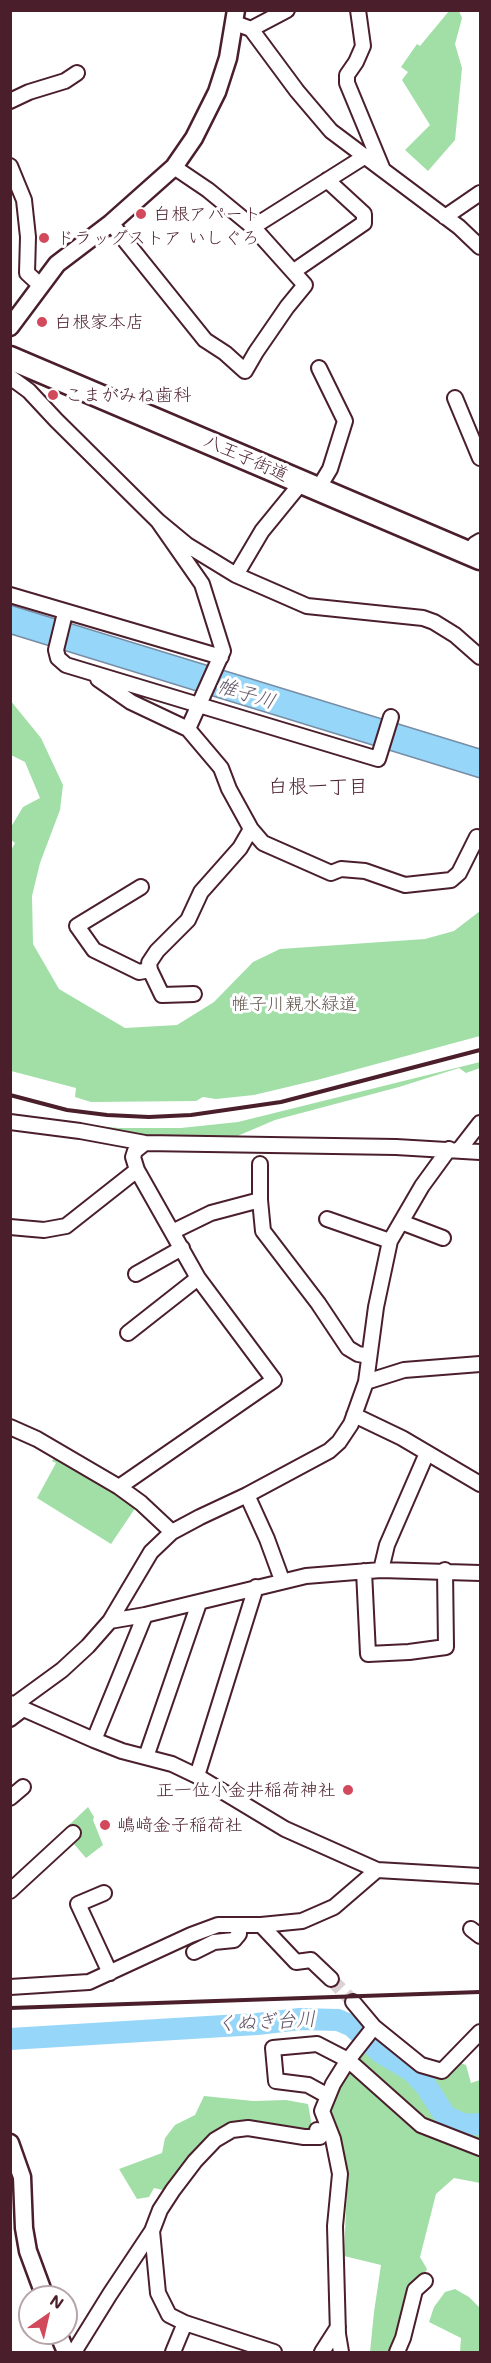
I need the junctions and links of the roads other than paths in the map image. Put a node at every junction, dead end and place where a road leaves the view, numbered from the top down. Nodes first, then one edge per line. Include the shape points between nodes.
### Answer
1 (286, 10) edge
2 (358, 10) edge
3 (236, 17) edge
4 (251, 29) junction
5 (77, 73) dead end
6 (10, 101) edge
7 (364, 157) junction
8 (10, 166) edge
9 (174, 167) junction
10 (383, 170) junction
11 (327, 180) junction
12 (480, 193) edge
13 (446, 217) junction
14 (111, 224) junction
15 (253, 227) junction
16 (480, 247) edge
17 (294, 271) junction
18 (40, 285) junction
19 (10, 327) edge
20 (319, 368) dead end
21 (16, 370) edge
22 (456, 398) dead end
23 (480, 457) edge
24 (310, 486) junction
25 (158, 521) junction
26 (476, 551) edge
27 (236, 574) junction
28 (10, 595) edge
29 (65, 615) junction
30 (480, 657) edge
31 (220, 659) junction
32 (89, 672) junction
33 (199, 703) junction
34 (391, 717) dead end
35 (188, 729) junction
36 (251, 830) junction
37 (477, 837) dead end
38 (141, 887) dead end
39 (150, 970) junction
40 (194, 994) dead end
41 (10, 1122) edge
42 (480, 1123) edge
43 (145, 1143) junction
44 (454, 1150) junction
45 (480, 1152) edge
46 (260, 1153) junction
47 (137, 1170) junction
48 (260, 1200) junction
49 (327, 1218) dead end
50 (401, 1222) junction
51 (10, 1227) edge
52 (172, 1232) junction
53 (443, 1238) dead end
54 (390, 1241) junction
55 (182, 1248) junction
56 (136, 1274) dead end
57 (198, 1278) junction
58 (128, 1333) dead end
59 (369, 1356) junction
60 (480, 1364) edge
61 (366, 1382) junction
62 (354, 1415) junction
63 (10, 1427) edge
64 (427, 1453) junction
65 (480, 1482) edge
66 (119, 1487) junction
67 (247, 1495) junction
68 (172, 1532) junction
69 (381, 1570) junction
70 (445, 1570) junction
71 (364, 1571) junction
72 (480, 1573) edge
73 (282, 1580) junction
74 (256, 1587) junction
75 (199, 1603) junction
76 (145, 1615) junction
77 (110, 1621) junction
78 (16, 1706) edge
79 (10, 1719) edge
80 (94, 1740) junction
81 (146, 1757) junction
82 (197, 1776) junction
83 (23, 1787) dead end
84 (10, 1798) edge
85 (73, 1833) dead end
86 (377, 1870) junction
87 (480, 1876) edge
88 (10, 1891) edge
89 (104, 1893) dead end
90 (239, 1925) junction
91 (261, 1925) junction
92 (194, 1952) dead end
93 (110, 1973) junction
94 (331, 1979) tunnel mouth
95 (10, 1987) edge
96 (353, 2002) tunnel mouth
97 (480, 2032) edge
98 (368, 2035) junction
99 (348, 2060) junction
100 (328, 2096) junction
101 (318, 2119) junction
102 (10, 2143) edge
103 (480, 2148) edge
104 (152, 2231) junction
105 (425, 2281) dead end
106 (41, 2285) edge
107 (184, 2323) junction
108 (338, 2327) junction
109 (75, 2352) edge
110 (173, 2352) edge
111 (274, 2352) edge
112 (322, 2352) edge
113 (340, 2352) edge
114 (397, 2352) edge

1 - 4 street
2 - 10 street via 363,46 347,75 347,83
3 - 4 street
3 - 9 street via 217,92
4 - 7 street via 318,117
5 - 6 street
7 - 10 street
7 - 11 street
8 - 18 street via 24,200 27,273
9 - 14 street
9 - 15 street
10 - 13 street
11 - 15 street
11 - 17 street via 364,214 364,223
12 - 13 street
13 - 16 street
14 - 17 street via 205,340 245,371 305,285
14 - 18 street via 57,264
15 - 17 street
18 - 19 street
20 - 24 street via 345,421 330,469
21 - 24 highway, 八王子街道
21 - 25 street
22 - 23 street
24 - 26 highway, 八王子街道
24 - 27 street via 261,531
25 - 27 street via 187,545
25 - 31 street via 202,584 219,632 223,651
27 - 30 street via 307,606 423,618 446,629
28 - 29 street
29 - 31 street
29 - 32 street via 56,650 58,658 66,665
31 - 33 street
32 - 33 street
32 - 35 street via 132,702
33 - 34 street via 378,759
33 - 35 street
35 - 36 street via 221,768
36 - 37 street via 264,843 331,873 341,869 365,871 405,885 451,880 459,873
36 - 39 street via 201,892 188,920 157,951 149,963
38 - 39 street via 77,926 94,950 139,972
39 - 40 street via 162,995
41 - 43 street
42 - 44 street
43 - 46 street
43 - 47 street via 133,1157
44 - 45 street
44 - 46 street
44 - 50 street via 422,1186
46 - 48 street
47 - 51 street via 66,1226 44,1230
47 - 52 street
48 - 52 street via 211,1213
48 - 59 street via 263,1232 348,1348
49 - 54 street
50 - 53 street
50 - 54 street
52 - 55 street
54 - 59 street
55 - 56 street
55 - 57 street
57 - 58 street
57 - 66 street via 274,1380
59 - 61 street
60 - 61 street via 404,1370
61 - 62 street
62 - 64 street
62 - 67 street via 346,1432 329,1451
63 - 66 street
64 - 65 street
64 - 69 street via 387,1545
66 - 68 street
67 - 68 street
67 - 73 street
68 - 77 street via 151,1552
69 - 70 street
69 - 71 street
70 - 71 street via 446,1647 368,1653
70 - 72 street
71 - 73 street
73 - 74 street
74 - 75 street
74 - 82 street
75 - 76 street
75 - 81 street
76 - 77 street
76 - 80 street
77 - 78 street via 62,1670
78 - 79 street
78 - 80 street
80 - 81 street
81 - 82 street
82 - 86 street via 285,1829
83 - 84 street
85 - 88 street
86 - 87 street
86 - 91 street via 319,1915 302,1921
89 - 93 street via 78,1904
90 - 91 street
90 - 92 street via 234,1940 214,1942
90 - 93 street via 218,1925 191,1935
91 - 94 street via 296,1962 311,1960
93 - 95 street via 89,1982
96 - 98 street
97 - 98 street via 442,2071 421,2065
98 - 99 street
99 - 100 street
99 - 100 street via 317,2044 273,2049 276,2081 308,2085
99 - 103 street via 422,2126
100 - 101 street
101 - 104 street via 320,2137 248,2128 232,2130 215,2140 160,2210
101 - 108 street via 333,2139 340,2174 336,2226
102 - 106 street via 22,2177 28,2251
104 - 107 street via 158,2293 169,2315
104 - 109 street
105 - 114 street via 415,2290
107 - 110 street
107 - 111 street
108 - 112 street
108 - 113 street

